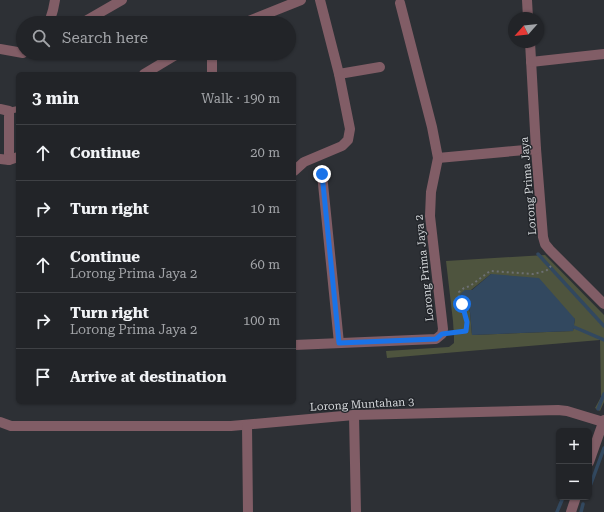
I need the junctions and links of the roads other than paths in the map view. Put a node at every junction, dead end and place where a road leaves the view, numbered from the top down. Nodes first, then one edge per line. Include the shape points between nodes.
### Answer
1 (55, 0) edge
2 (122, 0) edge
3 (301, 0) edge
4 (320, 0) edge
5 (527, 0) edge
6 (400, 3) dead end
7 (528, 12) edge
8 (51, 16) edge
9 (94, 16) edge
10 (261, 16) edge
11 (530, 48) edge
12 (0, 49) edge
13 (16, 52) edge
14 (604, 54) edge
15 (167, 60) edge
16 (212, 60) edge
17 (531, 62) junction
18 (380, 67) dead end
19 (147, 72) edge
20 (212, 72) edge
21 (339, 74) junction
22 (9, 109) edge
23 (536, 149) junction
24 (438, 158) junction
25 (9, 159) edge
26 (296, 169) edge
27 (322, 174) dead end
28 (604, 304) edge
29 (339, 343) junction
30 (296, 345) edge
31 (354, 415) junction
32 (604, 421) edge
33 (0, 422) edge
34 (247, 425) junction
35 (592, 454) edge
36 (575, 500) edge
37 (248, 512) edge
38 (356, 512) edge
39 (571, 512) edge

1 - 8 street
2 - 9 street
3 - 10 street
4 - 21 street
5 - 7 street
6 - 24 street, Lorong Prima Jaya 2
11 - 17 street, Lorong Prima Jaya
12 - 13 street
14 - 17 street
15 - 19 street
16 - 20 street
17 - 23 street, Lorong Prima Jaya
18 - 21 street
21 - 26 street via 350,129 348,140 342,146 304,162
22 - 25 street
23 - 24 street
23 - 28 street, Lorong Prima Jaya via 545,244
24 - 29 street, Lorong Prima Jaya 2 via 431,192 430,216 442,334 436,339
27 - 29 street
29 - 30 street, Lorong Prima Jaya 2
31 - 32 street, Lorong Muntahan 3 via 558,410
31 - 34 street, Lorong Muntahan 3
31 - 38 street
32 - 35 street
33 - 34 street, Lorong Muntahan 3 via 11,426
34 - 37 street
36 - 39 street

